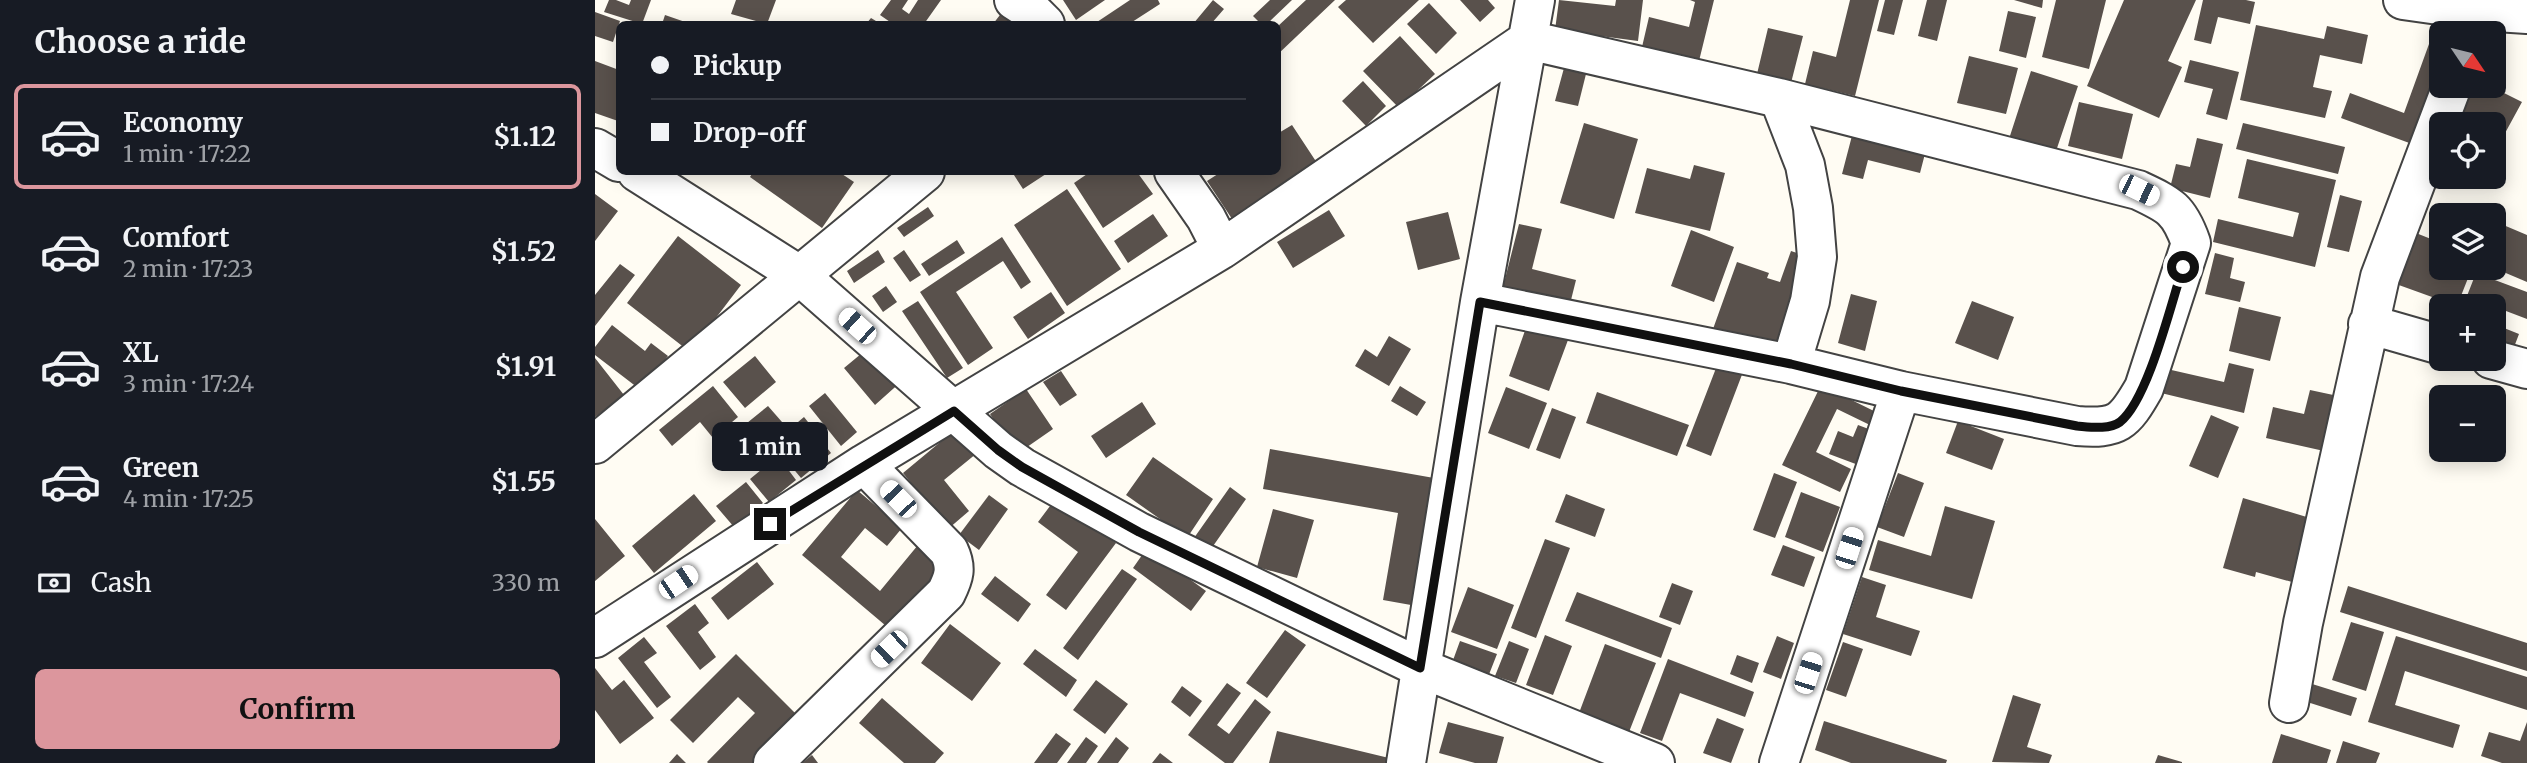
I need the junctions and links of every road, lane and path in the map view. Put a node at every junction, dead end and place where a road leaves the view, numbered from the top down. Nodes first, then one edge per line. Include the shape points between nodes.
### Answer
1 (1014, 0) edge
2 (1535, 0) edge
3 (2403, 0) edge
4 (2527, 14) edge
5 (1042, 21) edge
6 (2473, 21) edge
7 (2482, 21) edge
8 (1528, 40) junction
9 (1779, 98) junction
10 (2447, 98) edge
11 (595, 148) edge
12 (616, 160) edge
13 (642, 175) edge
14 (921, 175) edge
15 (1176, 175) edge
16 (1222, 249) junction
17 (799, 275) junction
18 (1480, 302) junction
19 (2368, 324) junction
20 (2429, 342) edge
21 (2506, 363) edge
22 (1791, 364) junction
23 (2527, 369) edge
24 (1901, 391) junction
25 (954, 411) junction
26 (595, 444) edge
27 (864, 464) junction
28 (595, 638) edge
29 (1420, 668) junction
30 (2289, 703) dead end
31 (773, 763) edge
32 (1406, 763) edge
33 (1655, 763) edge
34 (1779, 763) edge

1 - 5 street
2 - 8 street
3 - 6 street
4 - 7 street
8 - 9 street
8 - 16 street
8 - 18 street
9 - 22 street via 1805,164 1817,257 1810,301
9 - 24 street via 2139,190 2167,203 2183,220 2191,243 2144,388 2118,423 2101,428 2077,426
10 - 19 street via 2385,264
11 - 12 street
13 - 17 street
14 - 17 street
15 - 16 street
16 - 25 street
17 - 25 street
17 - 26 street
18 - 22 street
18 - 29 street
19 - 20 street
19 - 30 street
21 - 23 street
22 - 24 street
24 - 34 street
25 - 27 street
25 - 29 street via 1022,467 1139,532
27 - 28 street
27 - 31 street via 949,551 955,564 954,578 946,593
29 - 32 street
29 - 33 street

